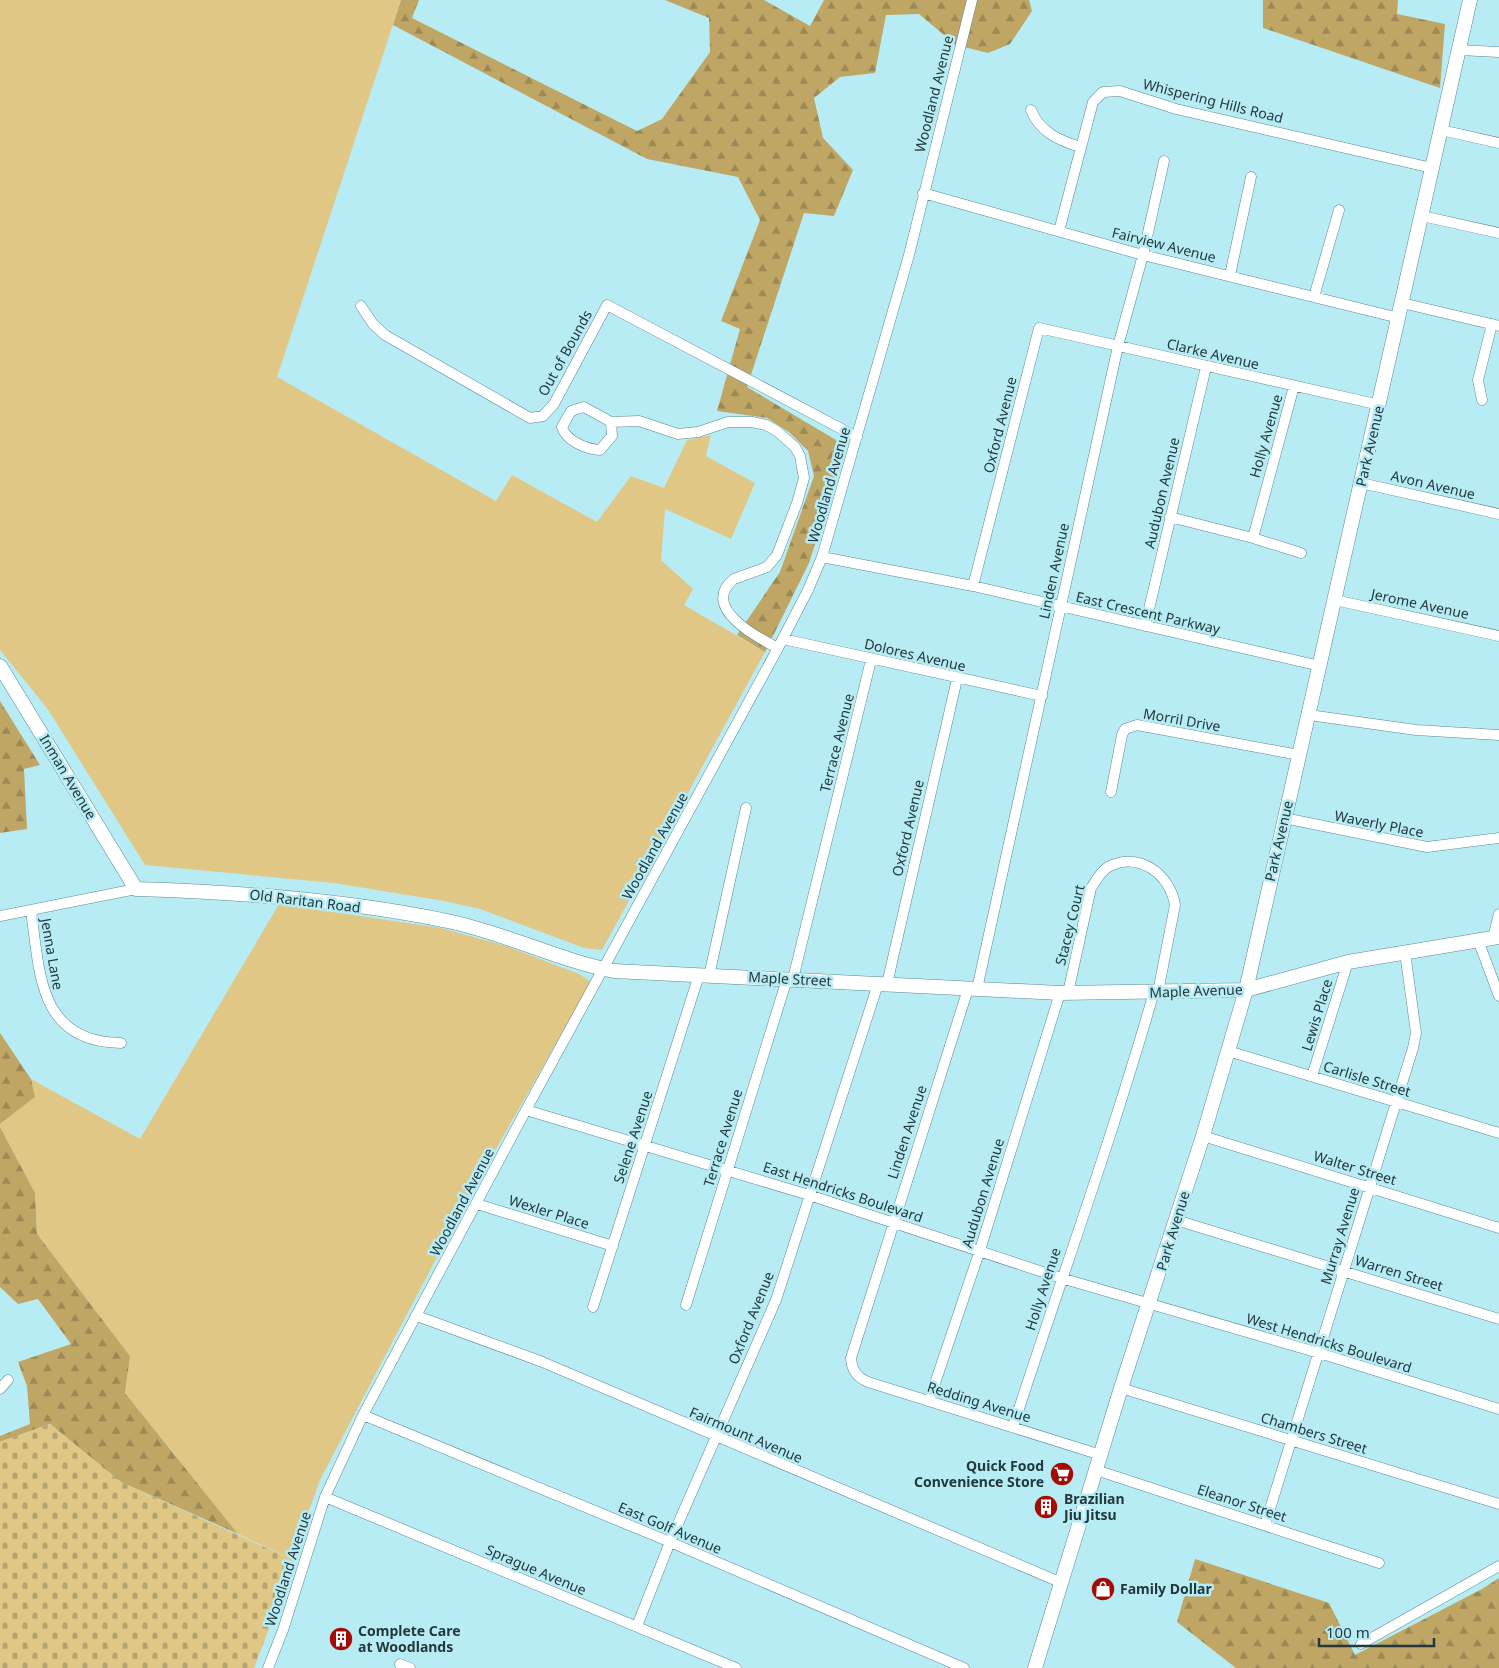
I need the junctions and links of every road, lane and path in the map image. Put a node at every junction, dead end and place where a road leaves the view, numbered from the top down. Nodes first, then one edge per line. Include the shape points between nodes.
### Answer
1 (972, 0) edge
2 (1470, 0) edge
3 (1459, 50) junction
4 (1499, 52) edge
5 (1031, 110) dead end
6 (1441, 130) junction
7 (1499, 142) edge
8 (1080, 147) junction
9 (1164, 160) dead end
10 (1432, 168) junction
11 (1251, 177) dead end
12 (923, 193) junction
13 (1340, 210) dead end
14 (1422, 216) junction
15 (1060, 231) junction
16 (1499, 233) edge
17 (1143, 255) junction
18 (1230, 275) junction
19 (1314, 297) junction
20 (1402, 303) junction
21 (361, 306) dead end
22 (1399, 318) junction
23 (1495, 325) edge
24 (1040, 328) joint
25 (1118, 346) junction
26 (1206, 367) junction
27 (1294, 386) junction
28 (1482, 400) dead end
29 (1380, 405) junction
30 (611, 422) junction
31 (857, 437) junction
32 (1362, 483) junction
33 (1499, 514) edge
34 (1170, 517) junction
35 (1253, 538) junction
36 (1301, 553) dead end
37 (822, 557) junction
38 (973, 586) junction
39 (1335, 600) junction
40 (1060, 606) junction
41 (1145, 626) junction
42 (1499, 636) edge
43 (780, 643) junction
44 (872, 660) junction
45 (0, 666) edge
46 (1320, 666) junction
47 (957, 679) junction
48 (1042, 696) junction
49 (1309, 715) junction
50 (1499, 735) edge
51 (1299, 755) junction
52 (1111, 792) dead end
53 (746, 808) dead end
54 (1284, 818) junction
55 (1499, 838) edge
56 (136, 889) junction
57 (31, 912) junction
58 (1499, 914) edge
59 (0, 916) edge
60 (1496, 937) edge
61 (1478, 940) junction
62 (1405, 952) junction
63 (1348, 962) junction
64 (604, 969) junction
65 (704, 975) junction
66 (790, 979) junction
67 (882, 984) junction
68 (972, 989) junction
69 (1246, 990) junction
70 (1156, 992) junction
71 (1064, 993) junction
72 (1499, 996) edge
73 (120, 1043) dead end
74 (1228, 1051) junction
75 (1312, 1076) junction
76 (1396, 1102) junction
77 (526, 1110) junction
78 (1499, 1133) edge
79 (1203, 1136) junction
80 (644, 1147) junction
81 (728, 1170) junction
82 (1370, 1186) junction
83 (809, 1195) junction
84 (477, 1204) junction
85 (1176, 1220) junction
86 (893, 1222) junction
87 (1499, 1228) edge
88 (613, 1246) junction
89 (980, 1250) junction
90 (1344, 1271) junction
91 (1061, 1278) junction
92 (1150, 1304) junction
93 (686, 1305) dead end
94 (593, 1307) dead end
95 (417, 1316) junction
96 (1499, 1319) edge
97 (1319, 1353) junction
98 (853, 1370) joint
99 (8, 1380) dead end
100 (1121, 1388) junction
101 (0, 1389) edge
102 (929, 1401) junction
103 (1499, 1409) edge
104 (363, 1415) junction
105 (1013, 1427) junction
106 (716, 1438) junction
107 (1292, 1440) junction
108 (1101, 1455) junction
109 (1096, 1470) junction
110 (325, 1497) junction
111 (1499, 1504) edge
112 (1265, 1525) junction
113 (670, 1542) junction
114 (1380, 1562) dead end
115 (1499, 1566) edge
116 (1062, 1583) junction
117 (637, 1626) junction
118 (1361, 1644) dead end
119 (268, 1668) edge
120 (736, 1668) edge
121 (964, 1668) edge
122 (1036, 1668) edge

1 - 12 street, Woodland Avenue
2 - 3 main road, Park Avenue
3 - 4 street
3 - 6 main road, Park Avenue
5 - 8 street via 1035,120 1049,134
6 - 7 street
6 - 10 main road, Park Avenue
8 - 10 street, Whispering Hills Road via 1092,102 1100,93 1112,90 1176,109
8 - 15 street, Whispering Hills Road
9 - 17 street, Linden Avenue
10 - 14 main road, Park Avenue
11 - 18 street
12 - 15 street, Fairview Avenue
12 - 31 street, Woodland Avenue via 909,255
13 - 19 street
14 - 16 street
14 - 20 main road, Park Avenue
15 - 17 street, Fairview Avenue
17 - 18 street, Fairview Avenue
17 - 25 street, Linden Avenue
18 - 19 street, Fairview Avenue
19 - 22 street, Fairview Avenue
20 - 22 main road, Park Avenue
20 - 23 street
21 - 31 street, Out of Bounds via 385,335 530,418 543,416 554,404 608,305
22 - 29 main road, Park Avenue
23 - 28 street via 1478,380
24 - 25 street, Clarke Avenue
24 - 38 street, Oxford Avenue
25 - 26 street, Clarke Avenue
25 - 40 street, Linden Avenue
26 - 27 street, Clarke Avenue
26 - 34 street, Audubon Avenue
27 - 29 street, Clarke Avenue
27 - 35 street, Holly Avenue
29 - 32 main road, Park Avenue
30 - 30 street via 612,436 600,450 590,450 566,436 562,427 568,414 579,407 592,410
30 - 43 street, Dolores Avenue via 639,421 688,435 728,422 746,421 766,425 795,447 804,478 778,555 767,567 734,579 724,594 726,607 736,622 755,637
31 - 37 street, Woodland Avenue
32 - 33 street, Avon Avenue
32 - 39 main road, Park Avenue
34 - 35 street
34 - 41 street, Audubon Avenue
35 - 36 street
37 - 38 street, East Crescent Parkway
37 - 43 street, Woodland Avenue
38 - 40 street, East Crescent Parkway
39 - 42 street, Jerome Avenue
39 - 46 main road, Park Avenue
40 - 41 street, East Crescent Parkway
40 - 48 street, Linden Avenue
41 - 46 street, East Crescent Parkway
43 - 44 street, Dolores Avenue
43 - 64 street, Woodland Avenue
44 - 47 street, Dolores Avenue
44 - 66 street, Terrace Avenue
45 - 56 main road, Inman Avenue
46 - 49 main road, Park Avenue
47 - 48 street, Dolores Avenue
47 - 67 street, Oxford Avenue
48 - 68 street, Linden Avenue
49 - 50 street via 1416,730
49 - 51 main road, Park Avenue
51 - 52 street, Morril Drive via 1130,726 1122,735
51 - 54 main road, Park Avenue
53 - 65 street, Selene Avenue
54 - 55 street, Waverly Place via 1426,848
54 - 69 main road, Park Avenue
56 - 57 street, Old Raritan Road
56 - 64 main road, Old Raritan Road via 267,895 451,922
57 - 59 street, Old Raritan Road
57 - 73 street, Jenna Lane via 43,991 53,1010 65,1024 87,1038 103,1043
58 - 60 street
60 - 61 main road, Maple Avenue
61 - 62 main road, Maple Avenue
61 - 72 street
62 - 63 main road, Maple Avenue
62 - 76 street, Murray Avenue via 1416,1032
63 - 69 main road, Maple Avenue
63 - 75 street, Lewis Place
64 - 65 main road, Maple Street
64 - 77 street, Woodland Avenue
65 - 66 main road, Maple Street
65 - 80 street, Selene Avenue
66 - 67 main road, Maple Street
66 - 81 street, Terrace Avenue
67 - 68 main road, Maple Street
67 - 83 street, Oxford Avenue
68 - 71 main road, Maple Avenue
68 - 86 street, Linden Avenue
69 - 70 main road, Maple Avenue
69 - 74 main road, Park Avenue
70 - 71 main road, Maple Avenue
70 - 71 street, Stacey Court via 1175,905 1173,892 1163,876 1142,864 1130,863 1108,868 1091,888
70 - 91 street, Holly Avenue
71 - 89 street, Audubon Avenue
74 - 75 street, Carlisle Street
74 - 79 main road, Park Avenue
75 - 76 street, Carlisle Street
76 - 78 street, Carlisle Street
76 - 82 street, Murray Avenue
77 - 80 street, East Hendricks Boulevard
77 - 84 street, Woodland Avenue
79 - 82 street, Walter Street
79 - 85 main road, Park Avenue
80 - 81 street, East Hendricks Boulevard
80 - 88 street, Selene Avenue
81 - 83 street, East Hendricks Boulevard
81 - 93 street, Terrace Avenue
82 - 87 street, Walter Street
82 - 90 street, Murray Avenue
83 - 86 street, East Hendricks Boulevard
83 - 106 street, Oxford Avenue via 776,1300
84 - 88 street, Wexler Place
84 - 95 street, Woodland Avenue
85 - 90 street, Warren Street
85 - 92 main road, Park Avenue
86 - 89 street, East Hendricks Boulevard
86 - 98 street, Linden Avenue via 851,1358
88 - 94 street, Selene Avenue
89 - 91 street, East Hendricks Boulevard
89 - 102 street, Audubon Avenue
90 - 96 street, Warren Street
90 - 97 street, Murray Avenue
91 - 92 street, East Hendricks Boulevard
91 - 105 street, Holly Avenue
92 - 97 street, West Hendricks Boulevard
92 - 100 main road, Park Avenue
95 - 104 street, Woodland Avenue
95 - 106 street, Fairmount Avenue via 540,1361
97 - 103 street, West Hendricks Boulevard
97 - 107 street, Murray Avenue
98 - 102 street, Redding Avenue via 868,1382
99 - 101 street
100 - 107 street, Chambers Street
100 - 108 main road, Park Avenue
102 - 105 street, Redding Avenue
104 - 110 street, Woodland Avenue
104 - 113 street, East Golf Avenue
105 - 108 street, Redding Avenue
106 - 113 street, Oxford Avenue
106 - 116 street, Fairmount Avenue
107 - 111 street, Chambers Street
107 - 112 street, Murray Avenue
108 - 109 main road, Park Avenue
109 - 112 street, Eleanor Street
109 - 116 main road, Park Avenue
110 - 117 street, Sprague Avenue
110 - 119 street, Woodland Avenue
112 - 114 street, Eleanor Street
113 - 117 street, Oxford Avenue
113 - 121 street, East Golf Avenue
115 - 118 street
116 - 122 main road, Park Avenue
117 - 120 street, Sprague Avenue

